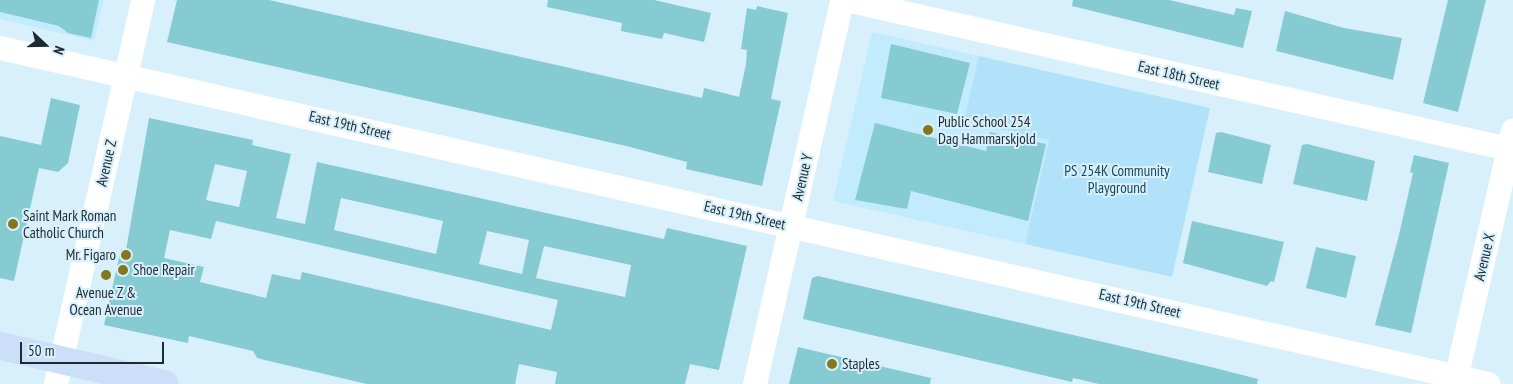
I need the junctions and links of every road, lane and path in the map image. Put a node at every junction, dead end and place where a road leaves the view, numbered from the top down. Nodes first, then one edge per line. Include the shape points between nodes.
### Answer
1 (143, 0) edge
2 (842, 0) edge
3 (846, 0) edge
4 (0, 48) edge
5 (126, 76) junction
6 (1512, 143) edge
7 (791, 225) junction
8 (0, 346) edge
9 (58, 372) edge
10 (1456, 380) edge
11 (166, 384) edge
12 (755, 384) edge
13 (1489, 384) edge

1 - 5 street, Avenue Z
2 - 7 street, Avenue Y
3 - 6 street, East 18th Street
4 - 5 street, East 19th Street
5 - 7 street, East 19th Street
5 - 9 street, Avenue Z
6 - 10 street, Avenue X
7 - 10 street, East 19th Street
7 - 12 street, Avenue Y
8 - 9 main road
9 - 11 main road
10 - 13 street, East 19th Street

